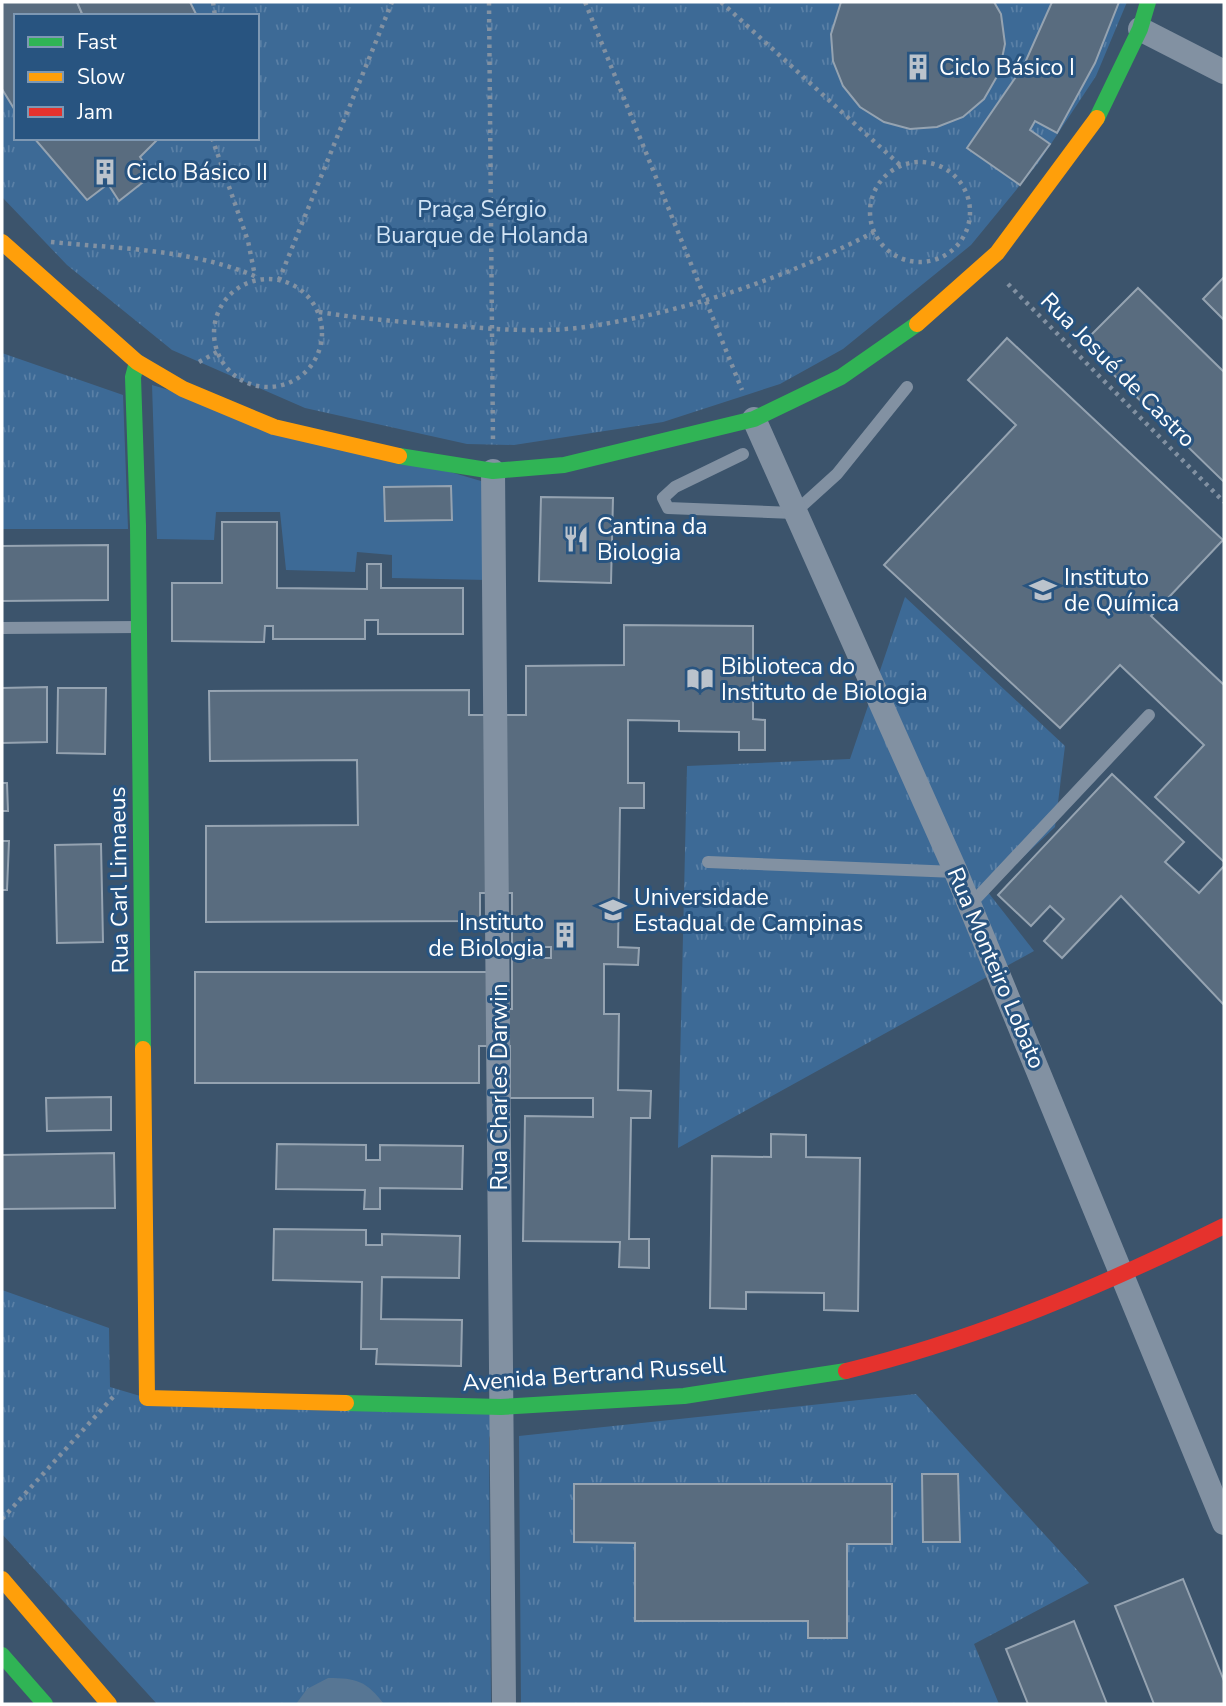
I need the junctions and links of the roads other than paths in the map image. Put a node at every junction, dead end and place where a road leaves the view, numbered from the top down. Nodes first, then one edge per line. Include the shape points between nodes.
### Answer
1 (1148, 2) edge
2 (1140, 29) junction
3 (1224, 72) edge
4 (2, 242) edge
5 (137, 362) junction
6 (907, 387) dead end
7 (754, 419) junction
8 (743, 454) dead end
9 (493, 471) junction
10 (794, 513) junction
11 (138, 627) junction
12 (2, 628) edge
13 (1149, 715) dead end
14 (708, 862) dead end
15 (956, 872) junction
16 (970, 905) junction
17 (1224, 1226) edge
18 (1124, 1275) junction
19 (147, 1398) joint
20 (501, 1407) junction
21 (1224, 1523) edge
22 (2, 1579) edge
23 (2, 1656) edge
24 (45, 1704) edge
25 (109, 1704) edge
26 (504, 1704) edge

1 - 2 street
2 - 3 street
2 - 7 street via 1095,123 997,253 931,314 841,376
4 - 5 street
5 - 9 street via 183,389 274,427 403,457
5 - 11 street, Rua Carl Linnaeus via 133,376
6 - 10 lane via 837,474
7 - 9 street via 564,465
7 - 10 street, Rua Monteiro Lobato
8 - 10 lane via 675,487 663,498 668,508
9 - 20 street, Rua Charles Darwin
10 - 15 street, Rua Monteiro Lobato
11 - 12 lane
11 - 19 street, Rua Carl Linnaeus
13 - 16 lane
14 - 15 lane
15 - 16 street, Rua Monteiro Lobato
16 - 18 street, Rua Monteiro Lobato
17 - 18 street, Avenida Bertrand Russell
18 - 20 street, Avenida Bertrand Russell via 969,1337 847,1371 684,1396
18 - 21 street, Rua Monteiro Lobato
19 - 20 street, Avenida Bertrand Russell
20 - 26 street, Rua Charles Darwin
22 - 25 street
23 - 24 street

